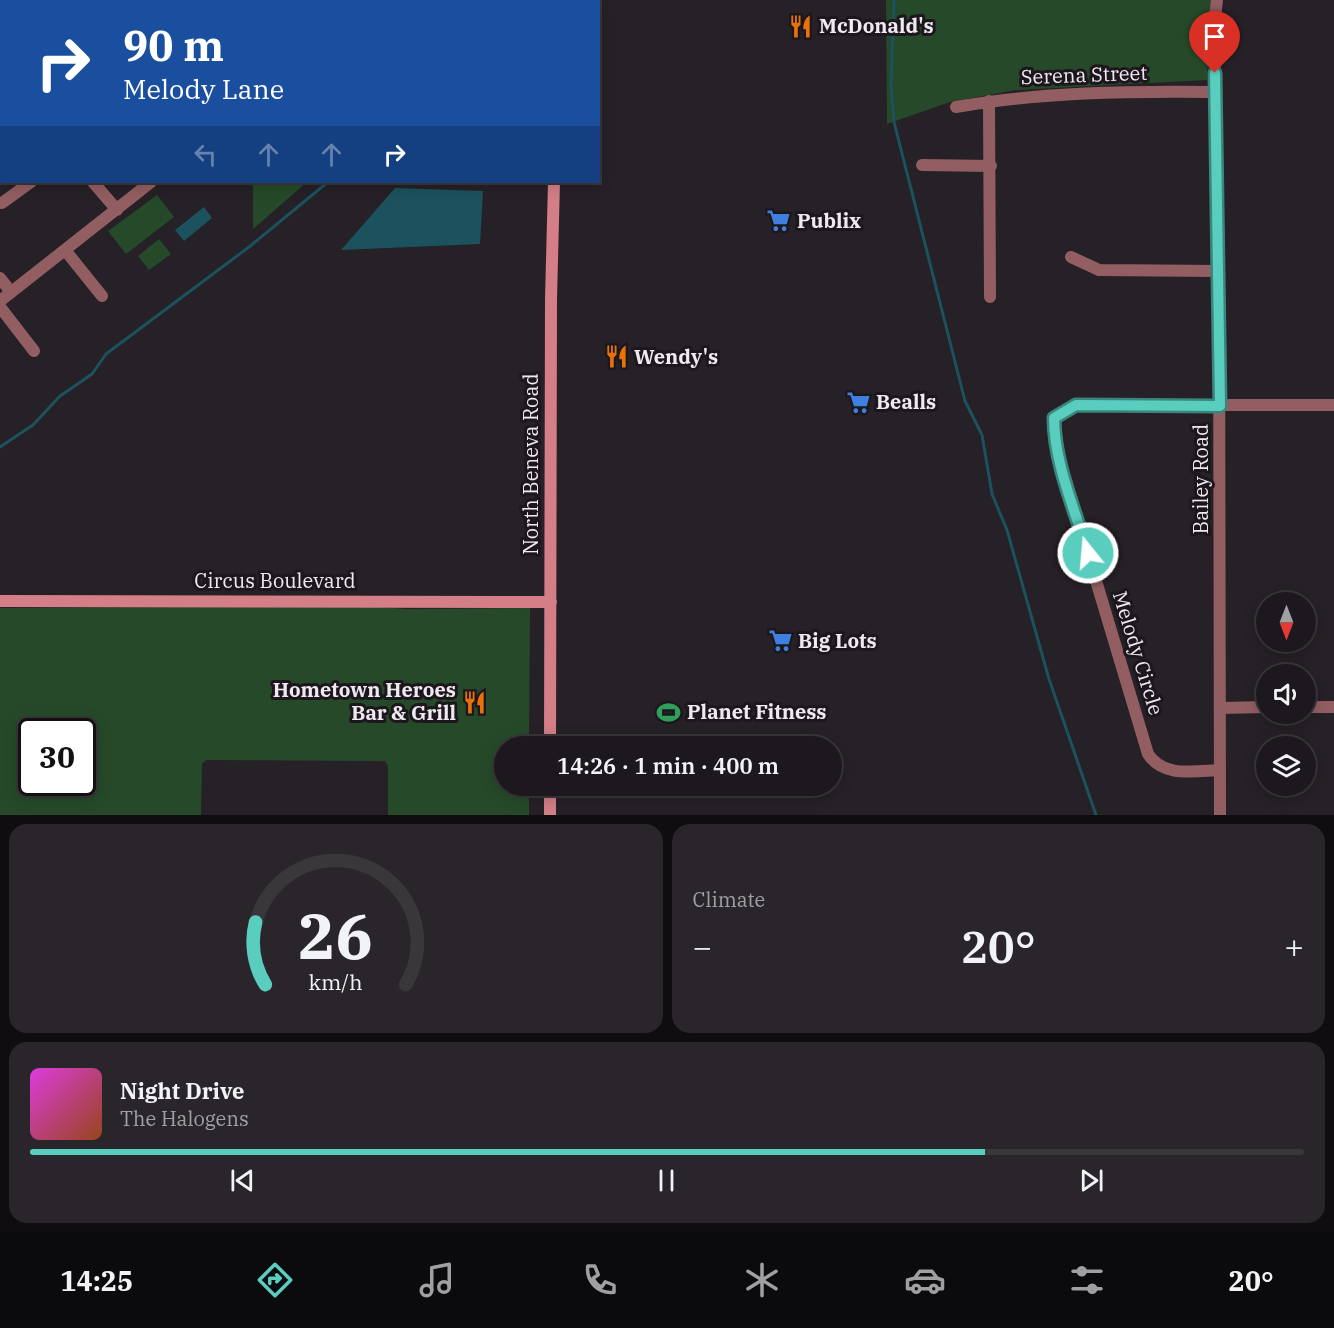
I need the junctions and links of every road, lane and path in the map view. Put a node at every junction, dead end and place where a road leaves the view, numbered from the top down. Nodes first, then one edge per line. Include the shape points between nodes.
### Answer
1 (1217, 0) edge
2 (1215, 92) junction
3 (989, 101) junction
4 (956, 107) dead end
5 (922, 165) dead end
6 (991, 166) junction
7 (30, 183) edge
8 (94, 183) edge
9 (150, 183) edge
10 (554, 183) edge
11 (2, 204) dead end
12 (117, 210) junction
13 (65, 250) junction
14 (1071, 257) dead end
15 (1219, 271) junction
16 (0, 278) edge
17 (11, 292) junction
18 (102, 296) dead end
19 (990, 297) dead end
20 (0, 300) edge
21 (0, 307) edge
22 (34, 351) dead end
23 (1334, 405) edge
24 (1220, 406) junction
25 (0, 602) edge
26 (551, 602) junction
27 (1256, 707) edge
28 (1316, 707) edge
29 (1334, 707) edge
30 (1221, 708) junction
31 (550, 736) edge
32 (1220, 770) junction
33 (550, 796) edge
34 (550, 815) edge
35 (1220, 815) edge

1 - 2 street, Bailey Road
2 - 3 street, Serena Street via 1073,94
2 - 15 street, Bailey Road
3 - 4 street, Serena Street
3 - 6 street
5 - 6 street
6 - 19 street
7 - 11 street
8 - 12 street
9 - 12 street
10 - 26 main road, North Beneva Road
12 - 13 street
13 - 17 street
13 - 18 street
14 - 15 street via 1099,270
15 - 24 street, Bailey Road
16 - 17 street
17 - 20 street
21 - 22 street
23 - 24 street
24 - 30 street, Bailey Road
24 - 32 street, Melody Circle via 1076,405 1054,418 1061,464 1148,754 1154,763 1168,770
25 - 26 main road, Circus Boulevard
26 - 31 main road, North Beneva Road
27 - 30 street
28 - 29 street
30 - 32 street, Bailey Road
32 - 35 street, Bailey Road
33 - 34 main road

